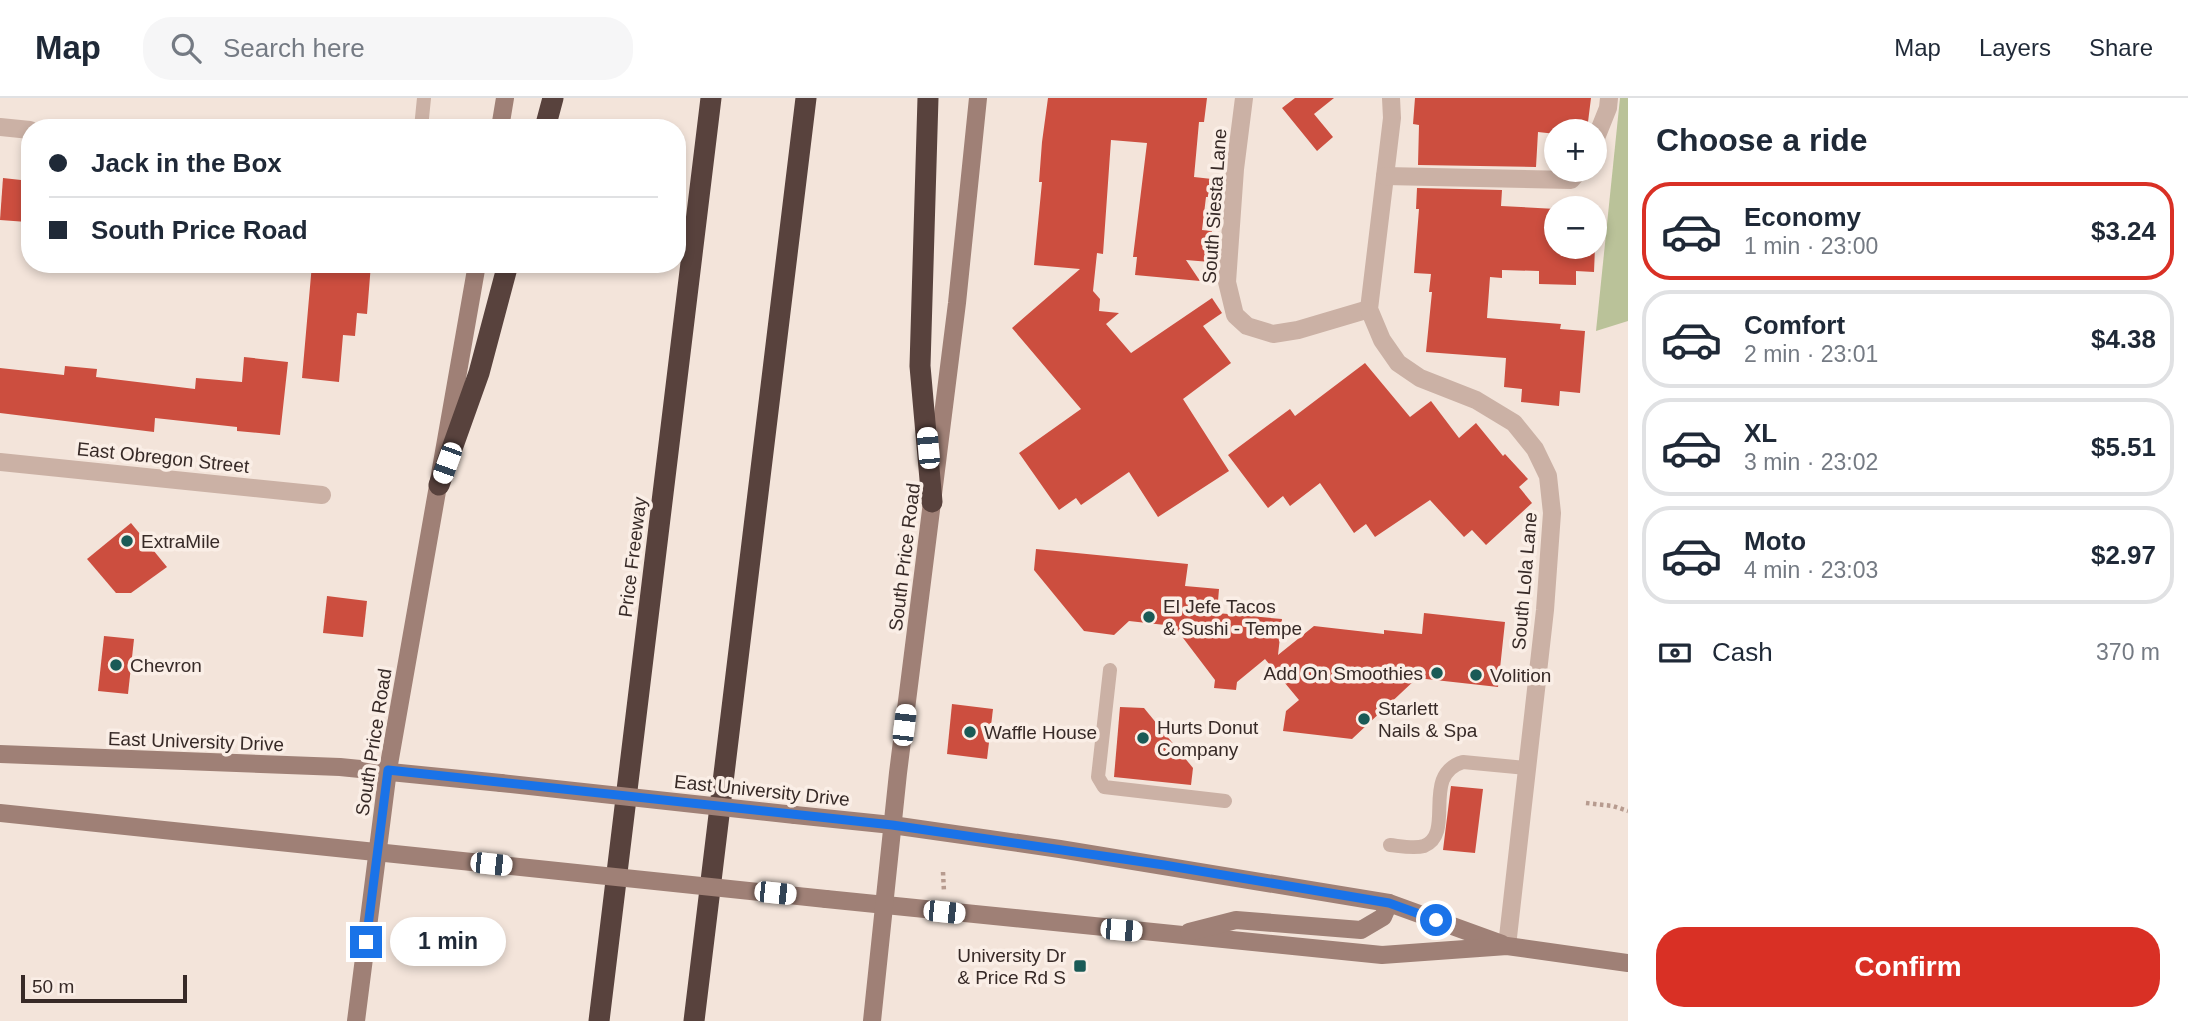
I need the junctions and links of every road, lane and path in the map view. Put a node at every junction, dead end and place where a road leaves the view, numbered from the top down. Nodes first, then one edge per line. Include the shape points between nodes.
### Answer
1 (424, 98) edge
2 (505, 98) edge
3 (553, 98) edge
4 (711, 98) edge
5 (806, 98) edge
6 (928, 98) edge
7 (978, 98) edge
8 (1244, 98) edge
9 (1391, 98) edge
10 (422, 119) edge
11 (502, 119) edge
12 (547, 119) edge
13 (0, 127) edge
14 (21, 129) edge
15 (1385, 176) junction
16 (1544, 179) edge
17 (475, 273) edge
18 (506, 273) edge
19 (1369, 309) junction
20 (0, 461) edge
21 (439, 485) junction
22 (322, 495) dead end
23 (932, 502) junction
24 (1110, 670) dead end
25 (0, 754) edge
26 (1527, 768) junction
27 (388, 770) junction
28 (1225, 802) dead end
29 (1587, 803) dead end
30 (1628, 811) edge
31 (0, 813) edge
32 (892, 825) junction
33 (1390, 845) dead end
34 (377, 851) junction
35 (943, 872) dead end
36 (944, 895) dead end
37 (1389, 903) junction
38 (884, 905) junction
39 (1175, 935) junction
40 (1507, 946) junction
41 (1628, 962) edge
42 (356, 1021) edge
43 (599, 1021) edge
44 (694, 1021) edge
45 (872, 1021) edge

1 - 10 lane
2 - 11 main road
3 - 12 highway
4 - 43 highway, Price Freeway
5 - 44 highway
6 - 23 highway via 920,366
7 - 23 main road, South Price Road
8 - 19 street, South Siesta Lane via 1227,282 1235,315 1247,326 1273,334
9 - 15 street
13 - 14 street
15 - 16 street
15 - 19 street
17 - 21 main road, South Price Road
18 - 21 highway via 479,373
19 - 26 street, South Lola Lane via 1398,363 1514,423 1535,449 1548,477 1552,513
20 - 22 street, East Obregon Street
21 - 27 main road, South Price Road
23 - 32 main road, South Price Road
24 - 28 lane via 1098,777 1104,787
25 - 27 main road, East University Drive
26 - 33 lane via 1453,765 1441,782 1433,839 1424,846
26 - 40 street, South Lola Lane
27 - 32 main road, East University Drive, bridge
27 - 34 main road, South Price Road
29 - 30 path
31 - 34 main road, East University Drive
32 - 37 main road, East University Drive
32 - 38 main road, South Price Road
34 - 38 main road, East University Drive, bridge
34 - 42 main road, South Price Road
35 - 36 path
37 - 39 main road via 1383,917 1361,930 1236,920
37 - 40 main road, East University Drive
38 - 39 main road, East University Drive
38 - 45 main road, South Price Road
39 - 40 main road, East University Drive via 1382,955
40 - 41 main road, East University Drive

